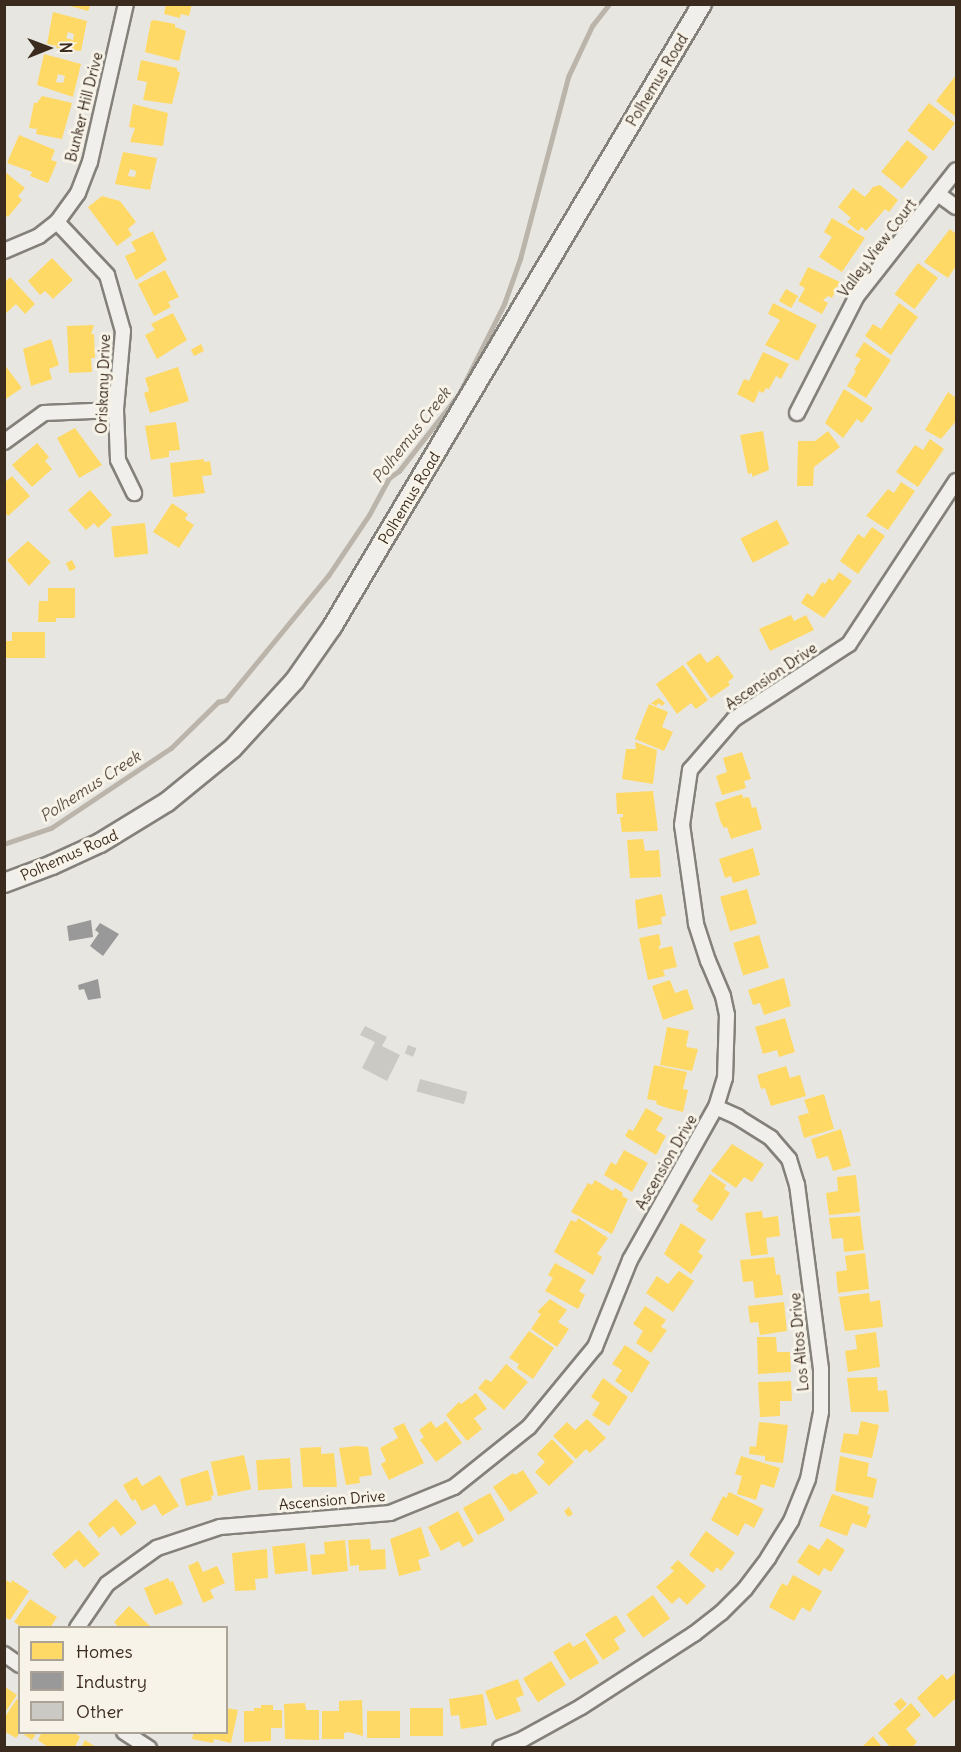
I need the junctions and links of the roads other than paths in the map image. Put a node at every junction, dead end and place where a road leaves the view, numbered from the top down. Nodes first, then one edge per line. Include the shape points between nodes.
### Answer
1 (126, 4) edge
2 (702, 4) edge
3 (957, 170) edge
4 (938, 194) junction
5 (957, 207) edge
6 (57, 222) junction
7 (4, 251) edge
8 (116, 410) junction
9 (797, 413) dead end
10 (4, 442) edge
11 (957, 481) edge
12 (134, 493) dead end
13 (4, 883) edge
14 (716, 1107) junction
15 (78, 1626) edge
16 (4, 1654) edge
17 (18, 1664) edge
18 (127, 1734) edge
19 (149, 1748) edge
20 (500, 1748) edge

1 - 6 street, Bunker Hill Drive via 90,162 78,193
2 - 13 main road, Polhemus Road via 332,627 295,680 233,748 167,802 100,843
3 - 4 street, Valley View Court
4 - 5 street
4 - 9 street, Valley View Court via 857,296
6 - 7 street, Bunker Hill Drive via 39,236
6 - 8 street, Oriskany Drive via 106,275 123,331
8 - 10 street via 44,413
8 - 12 street, Oriskany Drive via 118,460
11 - 14 street, Ascension Drive via 849,644 734,719 690,770 682,825 696,922 727,1016 728,1058
14 - 15 street, Ascension Drive via 630,1260 595,1347 529,1427 454,1487 390,1513 220,1527 157,1548 107,1584
14 - 20 street, Los Altos Drive via 771,1138 789,1159 797,1185 821,1369 821,1413 808,1479 791,1521 768,1558 721,1613 581,1707
16 - 17 street
18 - 19 street

